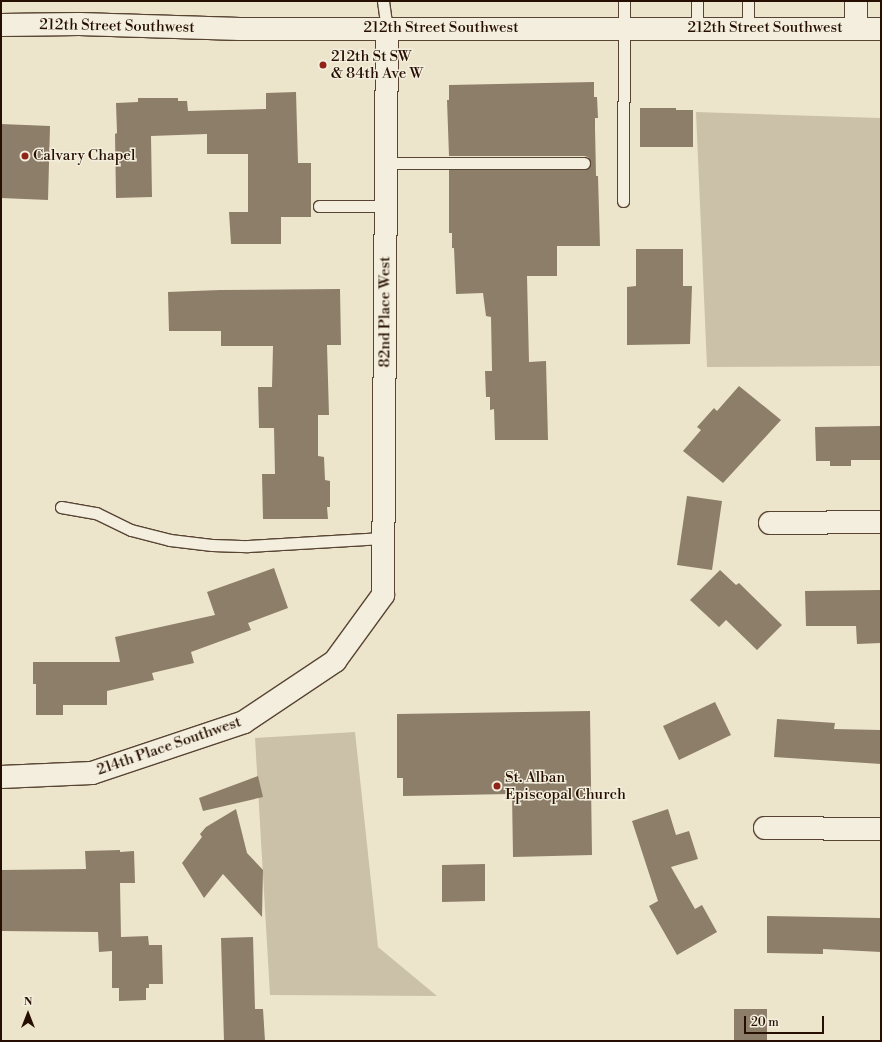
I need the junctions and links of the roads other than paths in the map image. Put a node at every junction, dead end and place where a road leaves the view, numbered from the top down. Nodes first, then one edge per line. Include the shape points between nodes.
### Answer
1 (383, 1) edge
2 (624, 1) edge
3 (697, 1) edge
4 (748, 1) edge
5 (856, 1) edge
6 (1, 25) edge
7 (387, 28) junction
8 (624, 28) junction
9 (698, 28) junction
10 (748, 28) junction
11 (856, 29) junction
12 (881, 29) edge
13 (584, 162) dead end
14 (386, 163) junction
15 (623, 201) dead end
16 (319, 206) dead end
17 (386, 206) junction
18 (61, 506) dead end
19 (881, 522) edge
20 (770, 523) dead end
21 (383, 538) junction
22 (383, 595) joint
23 (1, 777) edge
24 (765, 828) dead end
25 (881, 829) edge

1 - 7 lane
2 - 8 lane
3 - 9 lane
4 - 10 lane
5 - 11 street
6 - 7 street, 212th Street Southwest via 79,24 240,29
7 - 8 street, 212th Street Southwest
7 - 14 street, 82nd Place West
8 - 9 street, 212th Street Southwest
8 - 15 lane
9 - 10 street, 212th Street Southwest
10 - 11 street, 212th Street Southwest
11 - 12 street, 212th Street Southwest
13 - 14 lane
14 - 17 street, 82nd Place West
16 - 17 lane
17 - 21 street, 82nd Place West
18 - 21 lane via 96,513 131,530 170,540 212,545 248,546
19 - 20 street
21 - 22 street, 82nd Place West
22 - 23 street, 214th Place Southwest via 335,661 244,722 92,773
24 - 25 street

